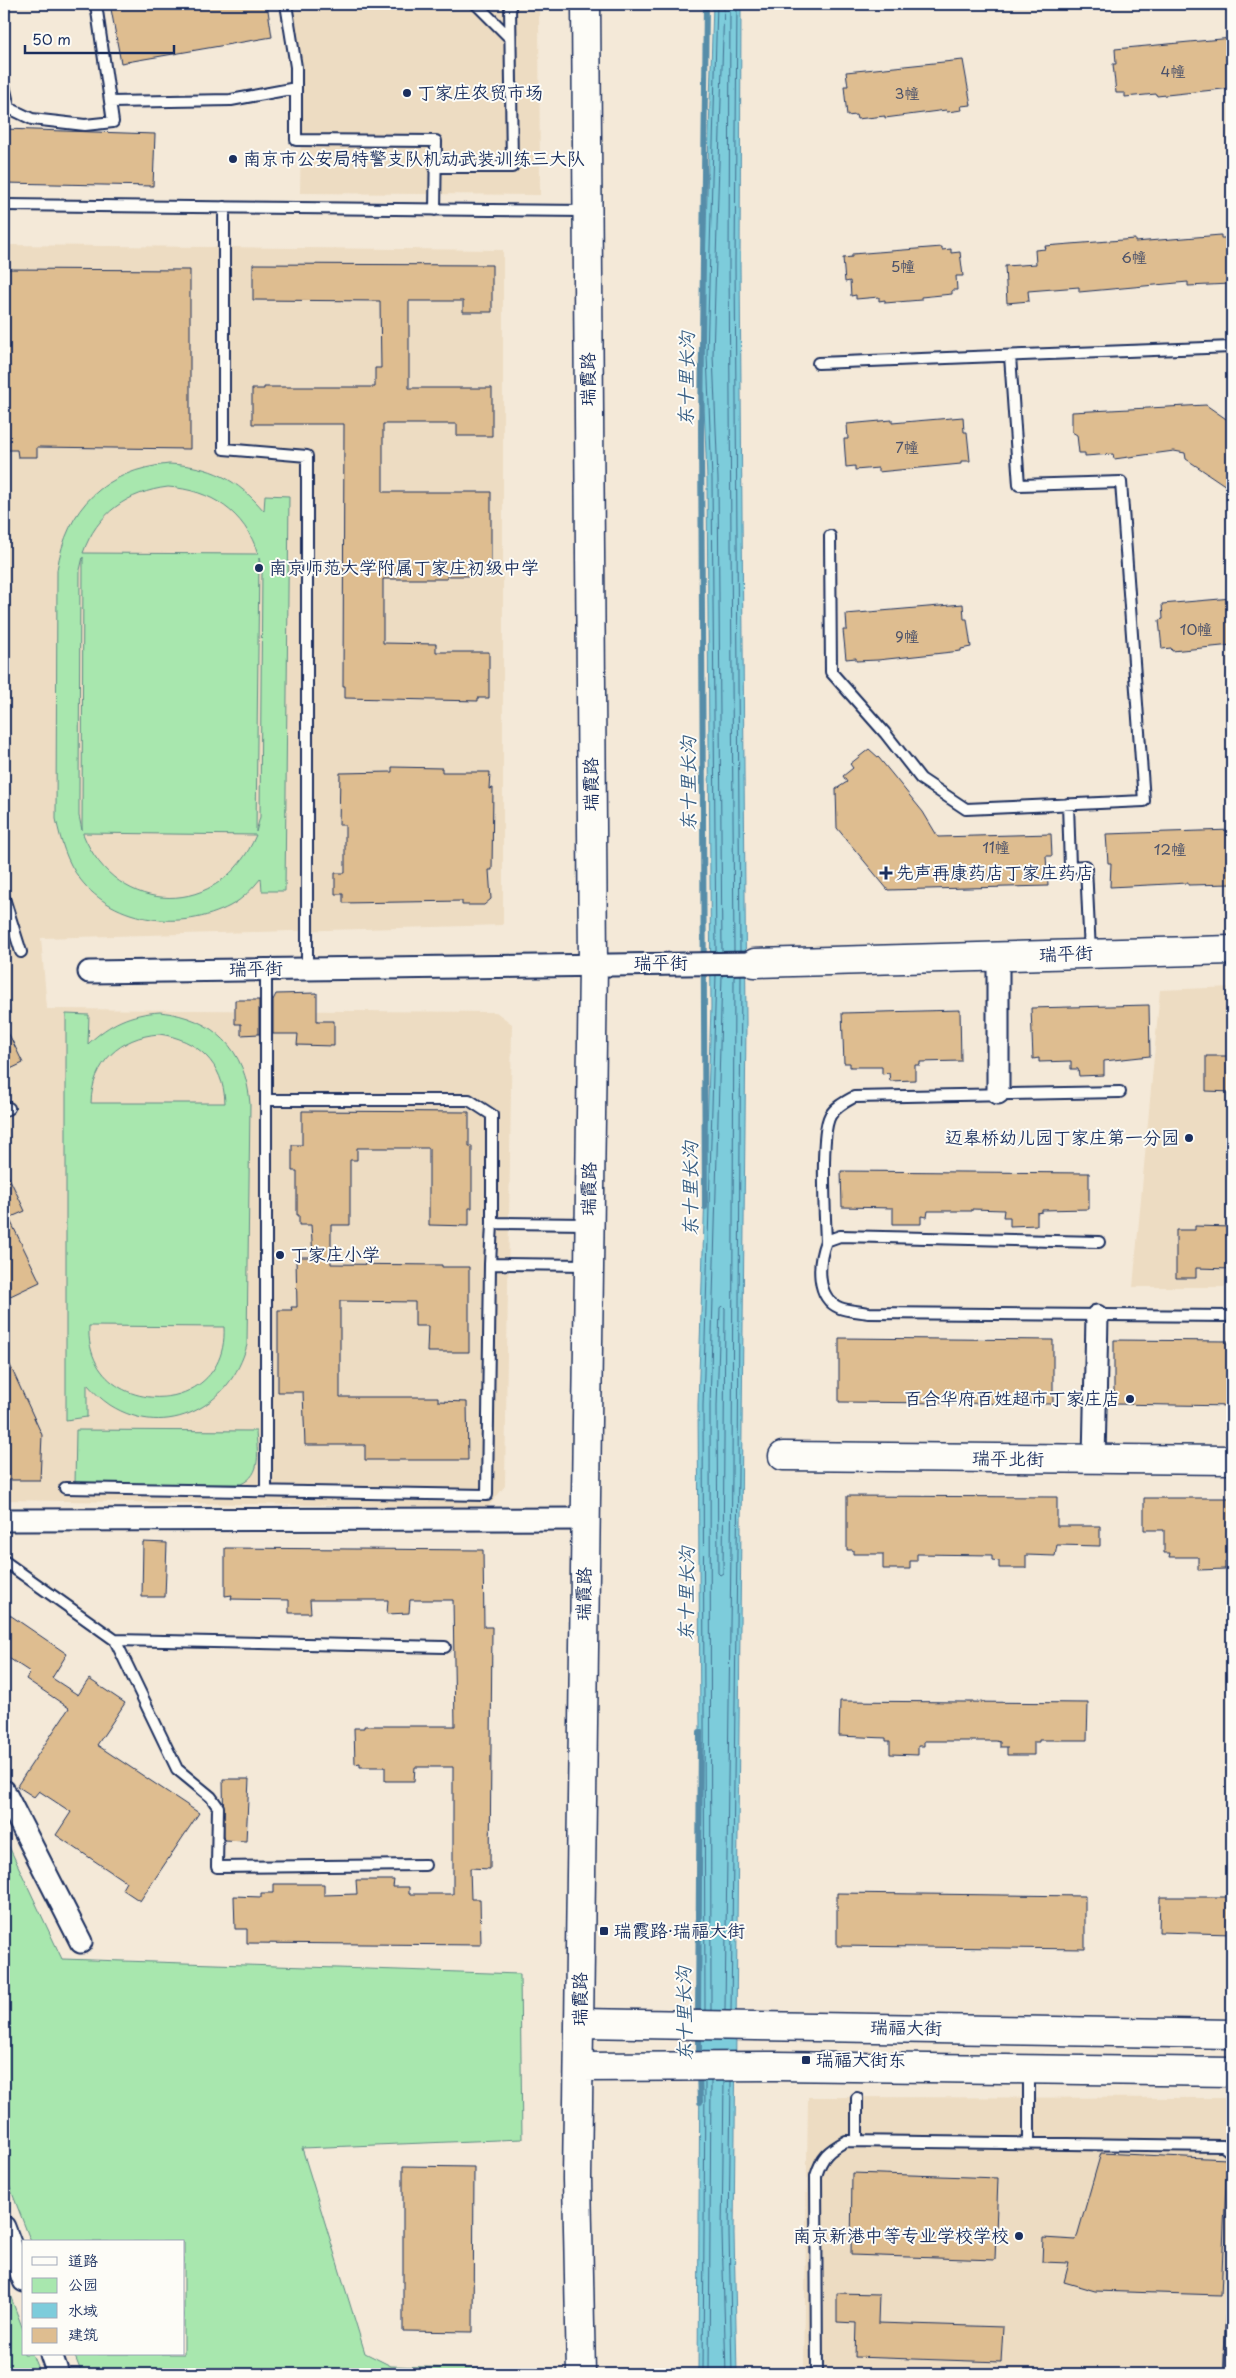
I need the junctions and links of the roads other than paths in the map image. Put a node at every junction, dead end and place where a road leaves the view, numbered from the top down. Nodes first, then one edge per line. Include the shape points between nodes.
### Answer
1 (96, 4) edge
2 (286, 4) edge
3 (476, 4) edge
4 (510, 4) edge
5 (586, 4) edge
6 (510, 38) junction
7 (4, 85) edge
8 (296, 88) junction
9 (110, 102) junction
10 (435, 167) junction
11 (4, 205) edge
12 (224, 208) junction
13 (435, 210) junction
14 (587, 211) junction
15 (1232, 347) edge
16 (1010, 356) junction
17 (818, 363) dead end
18 (830, 536) dead end
19 (1068, 804) junction
20 (4, 898) edge
21 (1232, 950) edge
22 (21, 952) dead end
23 (1090, 954) junction
24 (998, 956) junction
25 (754, 963) joint
26 (593, 964) junction
27 (266, 969) junction
28 (307, 969) junction
29 (89, 972) dead end
30 (1120, 1092) dead end
31 (998, 1093) junction
32 (266, 1100) junction
33 (492, 1224) junction
34 (589, 1224) junction
35 (826, 1241) junction
36 (1099, 1242) dead end
37 (490, 1264) junction
38 (588, 1265) junction
39 (1097, 1316) junction
40 (1232, 1316) edge
41 (783, 1456) dead end
42 (1094, 1460) junction
43 (1232, 1460) edge
44 (65, 1488) dead end
45 (266, 1491) junction
46 (585, 1519) junction
47 (4, 1520) edge
48 (4, 1561) edge
49 (115, 1640) junction
50 (445, 1647) dead end
51 (4, 1791) edge
52 (425, 1865) dead end
53 (81, 1942) dead end
54 (580, 2022) junction
55 (1232, 2034) edge
56 (580, 2067) junction
57 (1029, 2070) junction
58 (1232, 2072) edge
59 (857, 2098) dead end
60 (857, 2142) junction
61 (1029, 2142) junction
62 (1232, 2152) edge
63 (4, 2227) edge
64 (22, 2276) edge
65 (1232, 2313) edge
66 (52, 2356) edge
67 (58, 2374) edge
68 (581, 2374) edge
69 (818, 2374) edge
70 (1230, 2374) edge

1 - 9 lane
2 - 8 lane
3 - 6 lane
4 - 6 lane
5 - 14 street, 瑞霞路
6 - 10 lane via 512,167
7 - 9 lane via 9,108 32,119 84,125 113,122
8 - 9 lane via 231,100
8 - 10 lane via 296,140 436,141
10 - 13 lane
11 - 12 lane
12 - 13 lane
12 - 28 lane via 224,449 307,456
13 - 14 lane
14 - 26 street, 瑞霞路
15 - 16 lane
16 - 17 lane
16 - 19 lane via 1019,485 1121,482 1144,801
18 - 19 lane via 831,672 921,779 966,809
19 - 23 lane via 1070,867 1086,866
20 - 22 lane
21 - 23 street, 瑞平街
23 - 24 street, 瑞平街
24 - 25 street, 瑞平街
24 - 31 street
25 - 26 street, 瑞平街
26 - 28 street, 瑞平街
26 - 34 street, 瑞霞路
27 - 28 street, 瑞平街
27 - 29 street, 瑞平街
27 - 32 lane
30 - 31 lane
31 - 35 lane via 854,1097 841,1105 830,1116 825,1134
32 - 33 lane via 469,1100 492,1115
32 - 45 lane
33 - 34 lane
33 - 37 lane
34 - 38 street, 瑞霞路
35 - 36 lane via 840,1236
35 - 39 lane via 821,1264 822,1288 827,1300 841,1308 868,1313
37 - 38 lane
37 - 45 lane via 487,1495
38 - 46 street, 瑞霞路
39 - 40 lane
39 - 42 street
41 - 42 street, 瑞平北街
42 - 43 street, 瑞平北街
44 - 45 lane
46 - 47 street
46 - 54 street, 瑞霞路
48 - 49 lane
49 - 50 lane
49 - 52 lane via 177,1769 211,1797 218,1807 217,1867
51 - 53 street
54 - 55 street, 瑞福大街
54 - 56 street, 瑞霞路
56 - 57 street
56 - 68 street, 瑞霞路
57 - 58 street
57 - 61 lane
59 - 60 lane
60 - 61 lane
60 - 69 lane via 846,2142 829,2150 816,2176
61 - 62 lane via 1223,2146
63 - 64 street
65 - 70 lane
66 - 67 street

